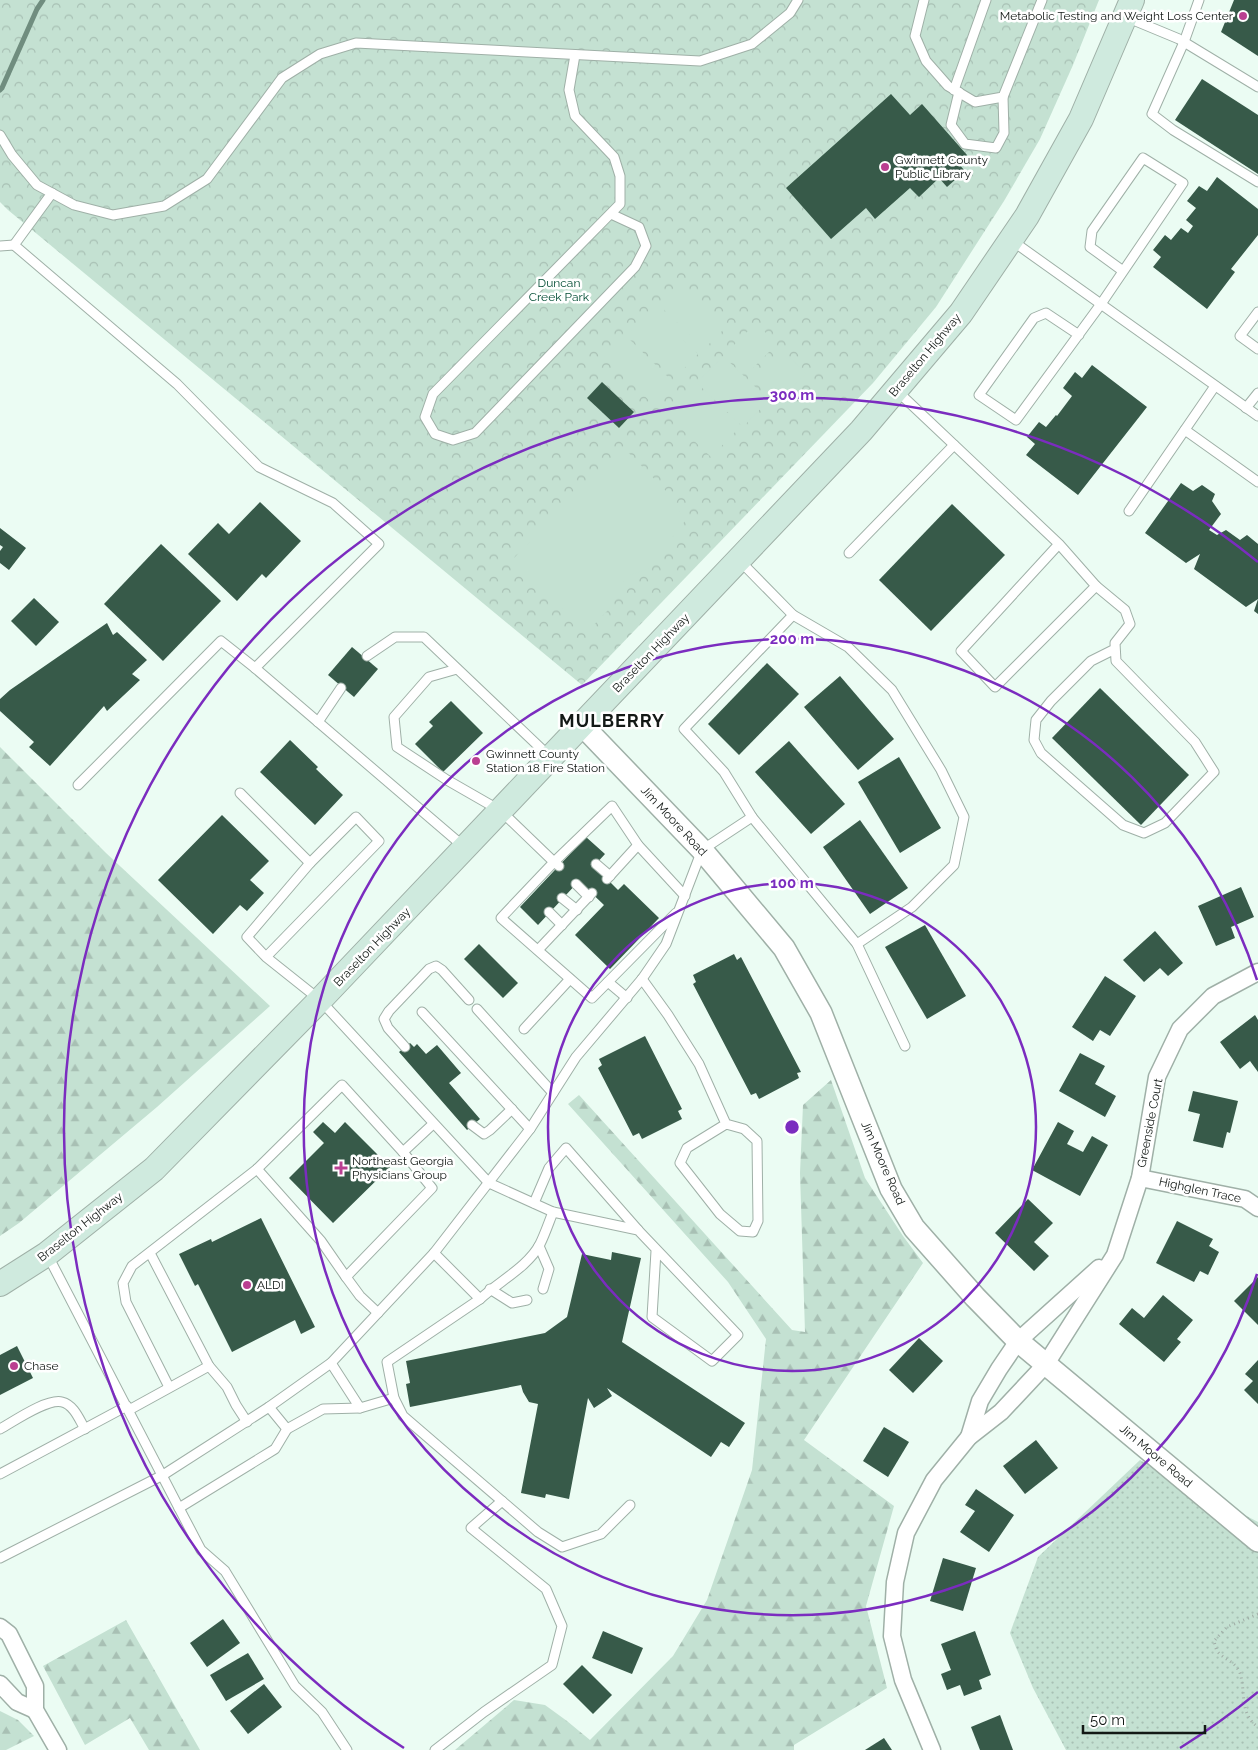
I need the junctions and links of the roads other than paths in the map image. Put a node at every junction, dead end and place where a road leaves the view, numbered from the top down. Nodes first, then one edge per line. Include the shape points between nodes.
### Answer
1 (798, 0) edge
2 (924, 0) edge
3 (986, 0) edge
4 (1042, 0) edge
5 (1199, 0) edge
6 (1129, 8) edge
7 (1184, 42) junction
8 (575, 55) junction
9 (1258, 87) edge
10 (956, 91) junction
11 (1003, 97) junction
12 (0, 135) edge
13 (1258, 182) edge
14 (52, 193) junction
15 (611, 214) junction
16 (1011, 240) junction
17 (14, 245) junction
18 (0, 246) edge
19 (1123, 271) junction
20 (1101, 304) junction
21 (1258, 312) edge
22 (1079, 336) junction
23 (1258, 349) edge
24 (1215, 386) junction
25 (896, 390) junction
26 (1258, 393) edge
27 (1246, 408) junction
28 (1258, 416) edge
29 (1185, 430) junction
30 (954, 445) junction
31 (1258, 482) edge
32 (1130, 511) dead end
33 (1059, 544) junction
34 (849, 553) dead end
35 (739, 560) junction
36 (1096, 586) junction
37 (793, 615) junction
38 (1115, 649) junction
39 (367, 656) dead end
40 (255, 668) junction
41 (457, 669) junction
42 (342, 688) dead end
43 (318, 722) junction
44 (582, 725) junction
45 (551, 758) junction
46 (78, 785) dead end
47 (240, 793) dead end
48 (501, 811) junction
49 (752, 817) junction
50 (638, 846) junction
51 (465, 848) junction
52 (702, 850) junction
53 (310, 863) junction
54 (556, 864) junction
55 (596, 864) dead end
56 (576, 884) dead end
57 (685, 896) junction
58 (562, 898) dead end
59 (577, 910) junction
60 (680, 910) junction
61 (549, 912) dead end
62 (562, 925) junction
63 (857, 944) junction
64 (538, 950) junction
65 (266, 957) junction
66 (1258, 972) edge
67 (570, 979) junction
68 (642, 980) junction
69 (608, 982) junction
70 (627, 998) junction
71 (320, 1000) junction
72 (468, 1000) dead end
73 (477, 1009) dead end
74 (422, 1012) dead end
75 (524, 1029) dead end
76 (904, 1046) dead end
77 (405, 1047) dead end
78 (553, 1093) junction
79 (512, 1108) junction
80 (434, 1124) junction
81 (726, 1124) junction
82 (472, 1125) dead end
83 (530, 1129) junction
84 (404, 1152) junction
85 (257, 1168) junction
86 (1140, 1178) junction
87 (488, 1183) junction
88 (534, 1203) junction
89 (1258, 1208) edge
90 (553, 1212) junction
91 (638, 1230) junction
92 (540, 1246) junction
93 (656, 1251) junction
94 (150, 1253) junction
95 (434, 1253) junction
96 (47, 1254) junction
97 (1115, 1255) junction
98 (346, 1277) junction
99 (0, 1284) edge
100 (490, 1289) junction
101 (543, 1289) dead end
102 (480, 1299) junction
103 (527, 1300) dead end
104 (378, 1313) junction
105 (1018, 1341) junction
106 (331, 1363) junction
107 (1046, 1364) junction
108 (209, 1366) junction
109 (169, 1387) junction
110 (394, 1398) junction
111 (270, 1407) junction
112 (128, 1408) junction
113 (360, 1408) junction
114 (247, 1422) junction
115 (85, 1428) junction
116 (0, 1429) edge
117 (287, 1429) junction
118 (969, 1437) junction
119 (0, 1474) edge
120 (163, 1475) junction
121 (502, 1501) junction
122 (630, 1505) dead end
123 (179, 1508) junction
124 (1258, 1541) edge
125 (0, 1558) edge
126 (0, 1627) edge
127 (0, 1684) edge
128 (35, 1710) junction
129 (58, 1750) edge
130 (347, 1750) edge
131 (435, 1750) edge
132 (932, 1750) edge

1 - 8 lane via 790,13 752,44 700,61
2 - 10 lane via 916,36 926,61
3 - 10 lane
4 - 11 lane
5 - 7 lane
6 - 7 lane
6 - 16 main road, Braselton Highway via 1082,119
7 - 9 lane
7 - 13 lane via 1152,114
8 - 14 lane via 356,44 320,54 282,78 207,179 164,206 113,215 74,205
8 - 15 lane via 570,90 575,116 614,157 620,176 620,204
10 - 11 lane via 975,102
10 - 11 lane via 951,126 965,144 996,148 1004,133
12 - 14 lane via 37,185
14 - 17 lane
15 - 15 lane via 433,394 426,417 435,434 453,440 475,433 635,267 646,246 639,227
16 - 20 lane
16 - 25 main road, Braselton Highway via 960,313
17 - 18 lane
17 - 40 lane via 177,384 259,467 333,503 379,544
19 - 19 lane via 1183,183 1143,158 1092,231 1090,247
19 - 20 lane
20 - 22 lane
20 - 24 lane
21 - 23 lane via 1240,336
22 - 22 lane via 1016,420 979,395 1034,318 1046,313
24 - 27 lane
24 - 29 lane
25 - 30 lane
25 - 35 main road, Braselton Highway
26 - 27 lane
27 - 28 lane
29 - 31 lane
29 - 32 lane
30 - 33 lane
30 - 34 lane
33 - 36 lane
33 - 36 lane via 961,651 994,687
35 - 37 lane
35 - 44 main road, Braselton Highway
36 - 38 lane via 1125,610 1130,624 1115,643
37 - 49 lane via 684,729 724,772
37 - 63 lane via 848,647 892,690 941,770 964,817 954,865 912,906
38 - 38 lane via 1116,660 1195,742 1214,772 1165,823 1144,833 1123,825 1041,753 1034,740 1036,720 1051,701 1091,661
39 - 41 lane via 396,637 424,637
40 - 43 lane
40 - 46 lane via 220,642
41 - 45 lane
41 - 48 lane via 429,677 394,717 397,747
42 - 43 lane
43 - 51 lane
44 - 45 main road, Braselton Highway
44 - 52 street, Jim Moore Road
45 - 48 main road, Braselton Highway
47 - 53 lane
48 - 51 main road, Braselton Highway
48 - 54 lane
49 - 52 lane
49 - 63 lane
50 - 54 lane via 612,806
50 - 55 lane via 608,877
50 - 57 lane
51 - 71 main road, Braselton Highway
52 - 57 lane
52 - 105 street, Jim Moore Road via 784,948 821,1013 891,1189 914,1228
53 - 65 lane via 248,937
53 - 65 lane via 356,818 379,841
54 - 64 lane via 501,918
56 - 59 lane via 591,895
57 - 60 lane
58 - 59 lane
59 - 62 lane
60 - 68 lane via 666,944
60 - 69 lane
61 - 62 lane
62 - 64 lane
63 - 76 lane
64 - 67 lane
65 - 71 lane
66 - 86 street, Greenside Court via 1213,996 1180,1029 1157,1077
67 - 69 lane via 592,998
67 - 75 lane
68 - 70 lane
68 - 81 lane via 699,1064
69 - 70 lane
70 - 78 lane via 576,1057
71 - 80 lane
71 - 96 main road, Braselton Highway via 154,1169
72 - 77 lane via 442,970 436,966 429,969 384,1019
73 - 78 lane
74 - 79 lane
78 - 83 lane
79 - 82 lane via 484,1134
79 - 83 lane
80 - 84 lane
80 - 87 lane
81 - 81 lane via 744,1129 757,1141 758,1221 753,1232 740,1231 720,1214 680,1163 687,1148
83 - 87 lane
84 - 85 lane via 342,1084
84 - 98 lane via 432,1188
85 - 94 lane
85 - 98 lane via 321,1241
86 - 89 street, Highglen Trace via 1245,1199
86 - 97 street, Greenside Court
87 - 88 lane
87 - 95 lane
88 - 90 lane
88 - 91 lane via 549,1168 566,1148
90 - 91 lane
90 - 92 lane
91 - 93 lane
92 - 100 lane via 520,1268
92 - 101 lane via 549,1269
93 - 93 lane via 738,1334 712,1360 652,1316
94 - 108 lane
94 - 109 lane via 132,1266 123,1283 126,1302
95 - 102 lane
95 - 104 lane
96 - 99 main road, Braselton Highway
96 - 112 lane
97 - 105 street
97 - 107 street, Greenside Court
98 - 104 lane
100 - 102 lane
100 - 103 lane via 512,1303
102 - 110 lane via 387,1362
104 - 106 lane
105 - 107 street, Jim Moore Road
105 - 118 street via 980,1401
106 - 111 lane
106 - 113 lane
107 - 118 street, Greenside Court via 1001,1412
107 - 124 street, Jim Moore Road
108 - 109 lane
108 - 114 lane via 227,1387
109 - 112 lane
110 - 113 lane
110 - 121 lane via 403,1416
111 - 114 lane
111 - 117 lane
112 - 115 lane
112 - 120 lane
113 - 117 lane via 323,1409
114 - 120 lane
115 - 116 lane via 73,1409 62,1402 49,1403
115 - 119 lane
117 - 123 lane via 275,1449
118 - 132 street via 934,1480 906,1533 895,1582 892,1636 903,1680
120 - 123 lane
120 - 125 lane
121 - 122 lane via 538,1532 562,1547 601,1534
121 - 131 lane via 471,1528 546,1589 562,1626 552,1665
123 - 130 lane via 201,1550 225,1570 295,1686 322,1712
126 - 128 street via 10,1634 35,1686
127 - 128 street via 17,1702
128 - 129 street

